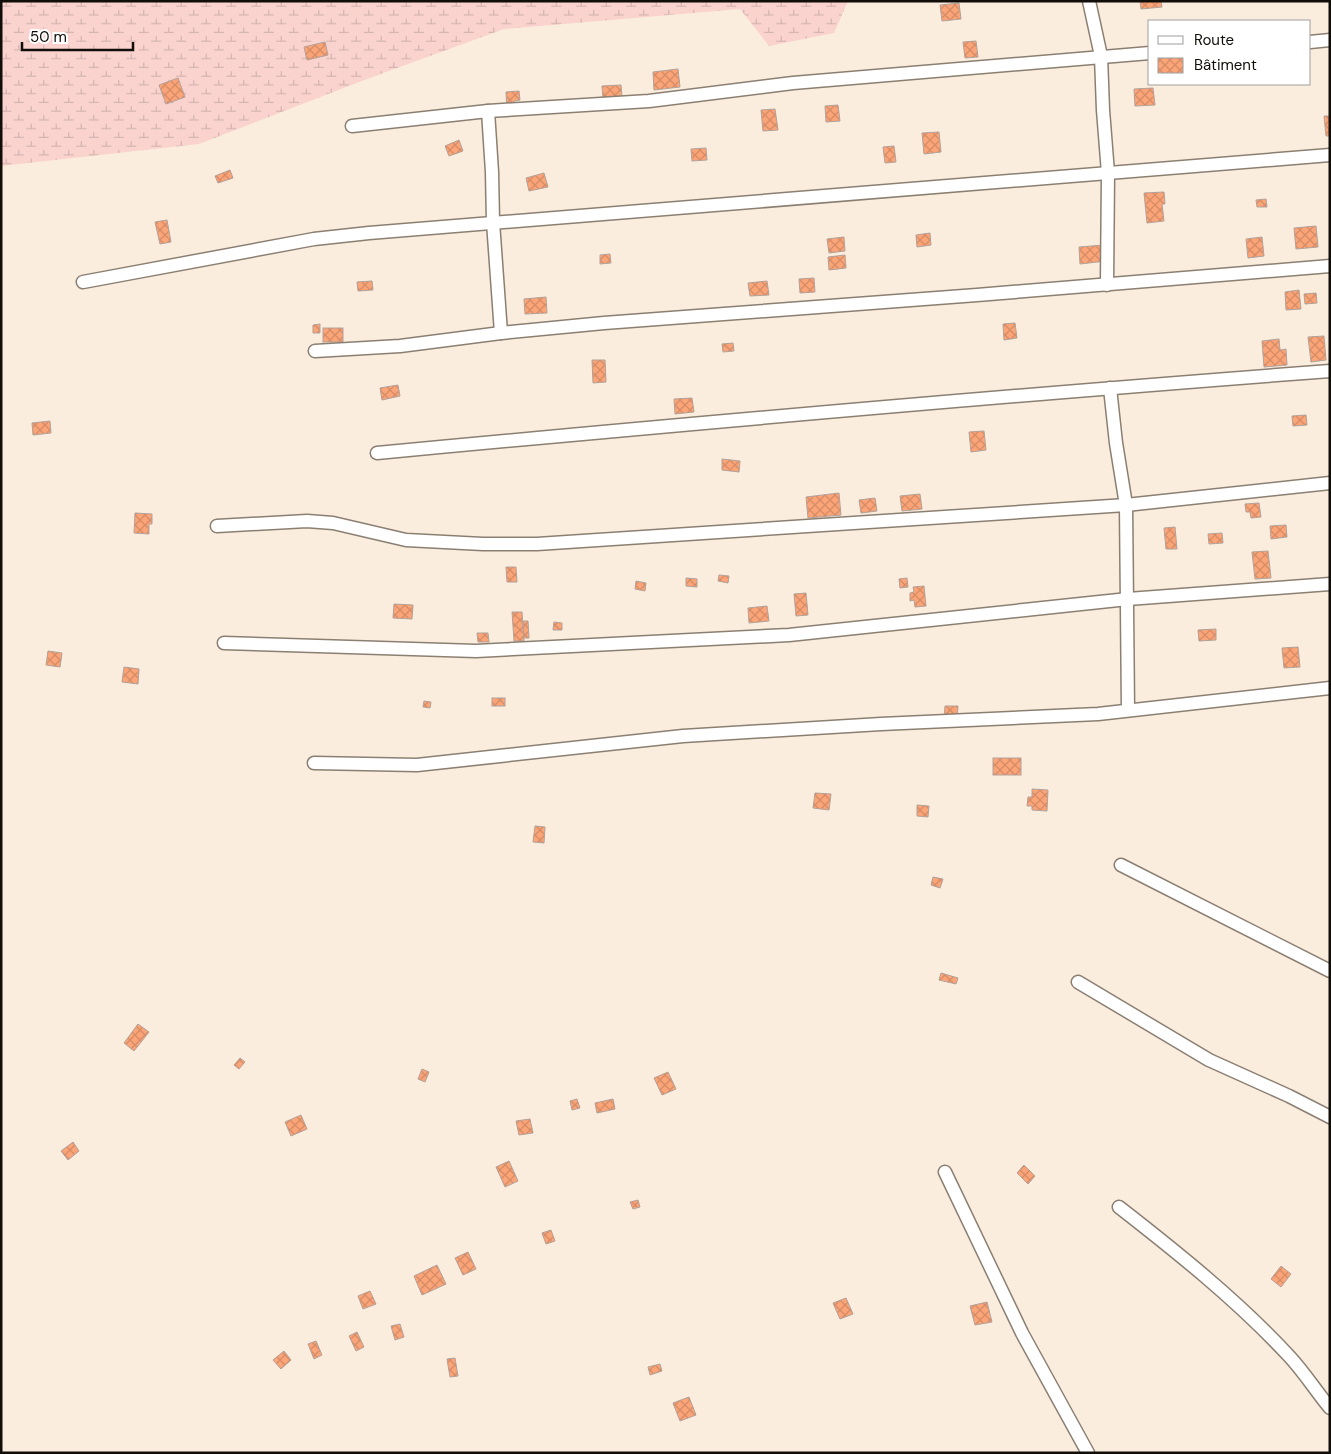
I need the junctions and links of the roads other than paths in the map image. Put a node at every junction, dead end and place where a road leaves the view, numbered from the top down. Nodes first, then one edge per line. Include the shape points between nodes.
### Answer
1 (1090, 1) edge
2 (1330, 40) edge
3 (1311, 42) edge
4 (1148, 53) edge
5 (1101, 56) junction
6 (488, 112) junction
7 (352, 126) dead end
8 (1330, 154) edge
9 (1108, 173) junction
10 (493, 222) junction
11 (1330, 266) edge
12 (83, 282) dead end
13 (1107, 284) junction
14 (500, 333) junction
15 (315, 351) dead end
16 (1330, 371) edge
17 (1110, 388) junction
18 (377, 454) dead end
19 (1330, 483) edge
20 (1126, 506) junction
21 (217, 526) dead end
22 (1330, 584) edge
23 (1128, 599) junction
24 (224, 644) dead end
25 (1330, 688) edge
26 (1128, 710) junction
27 (314, 763) dead end
28 (1121, 865) dead end
29 (1330, 971) edge
30 (1078, 982) dead end
31 (1330, 1117) edge
32 (944, 1172) dead end
33 (1119, 1207) dead end
34 (1330, 1408) edge
35 (1088, 1453) edge

1 - 5 street
2 - 3 street
4 - 5 street
5 - 6 street via 793,83 649,101
5 - 9 street
6 - 7 street
6 - 10 street
8 - 9 street
9 - 10 street
9 - 13 street
10 - 12 street via 314,239
10 - 14 street
11 - 13 street
13 - 14 street
14 - 15 street via 400,346
16 - 17 street
17 - 18 street
17 - 20 street
19 - 20 street
20 - 21 street via 537,544 406,540 332,522
20 - 23 street
22 - 23 street
23 - 24 street via 789,635 476,651
23 - 26 street
25 - 26 street
26 - 27 street via 683,736 417,765
28 - 29 street
30 - 31 street via 1209,1060
32 - 35 street via 1022,1333
33 - 34 street via 1234,1302 1290,1357

